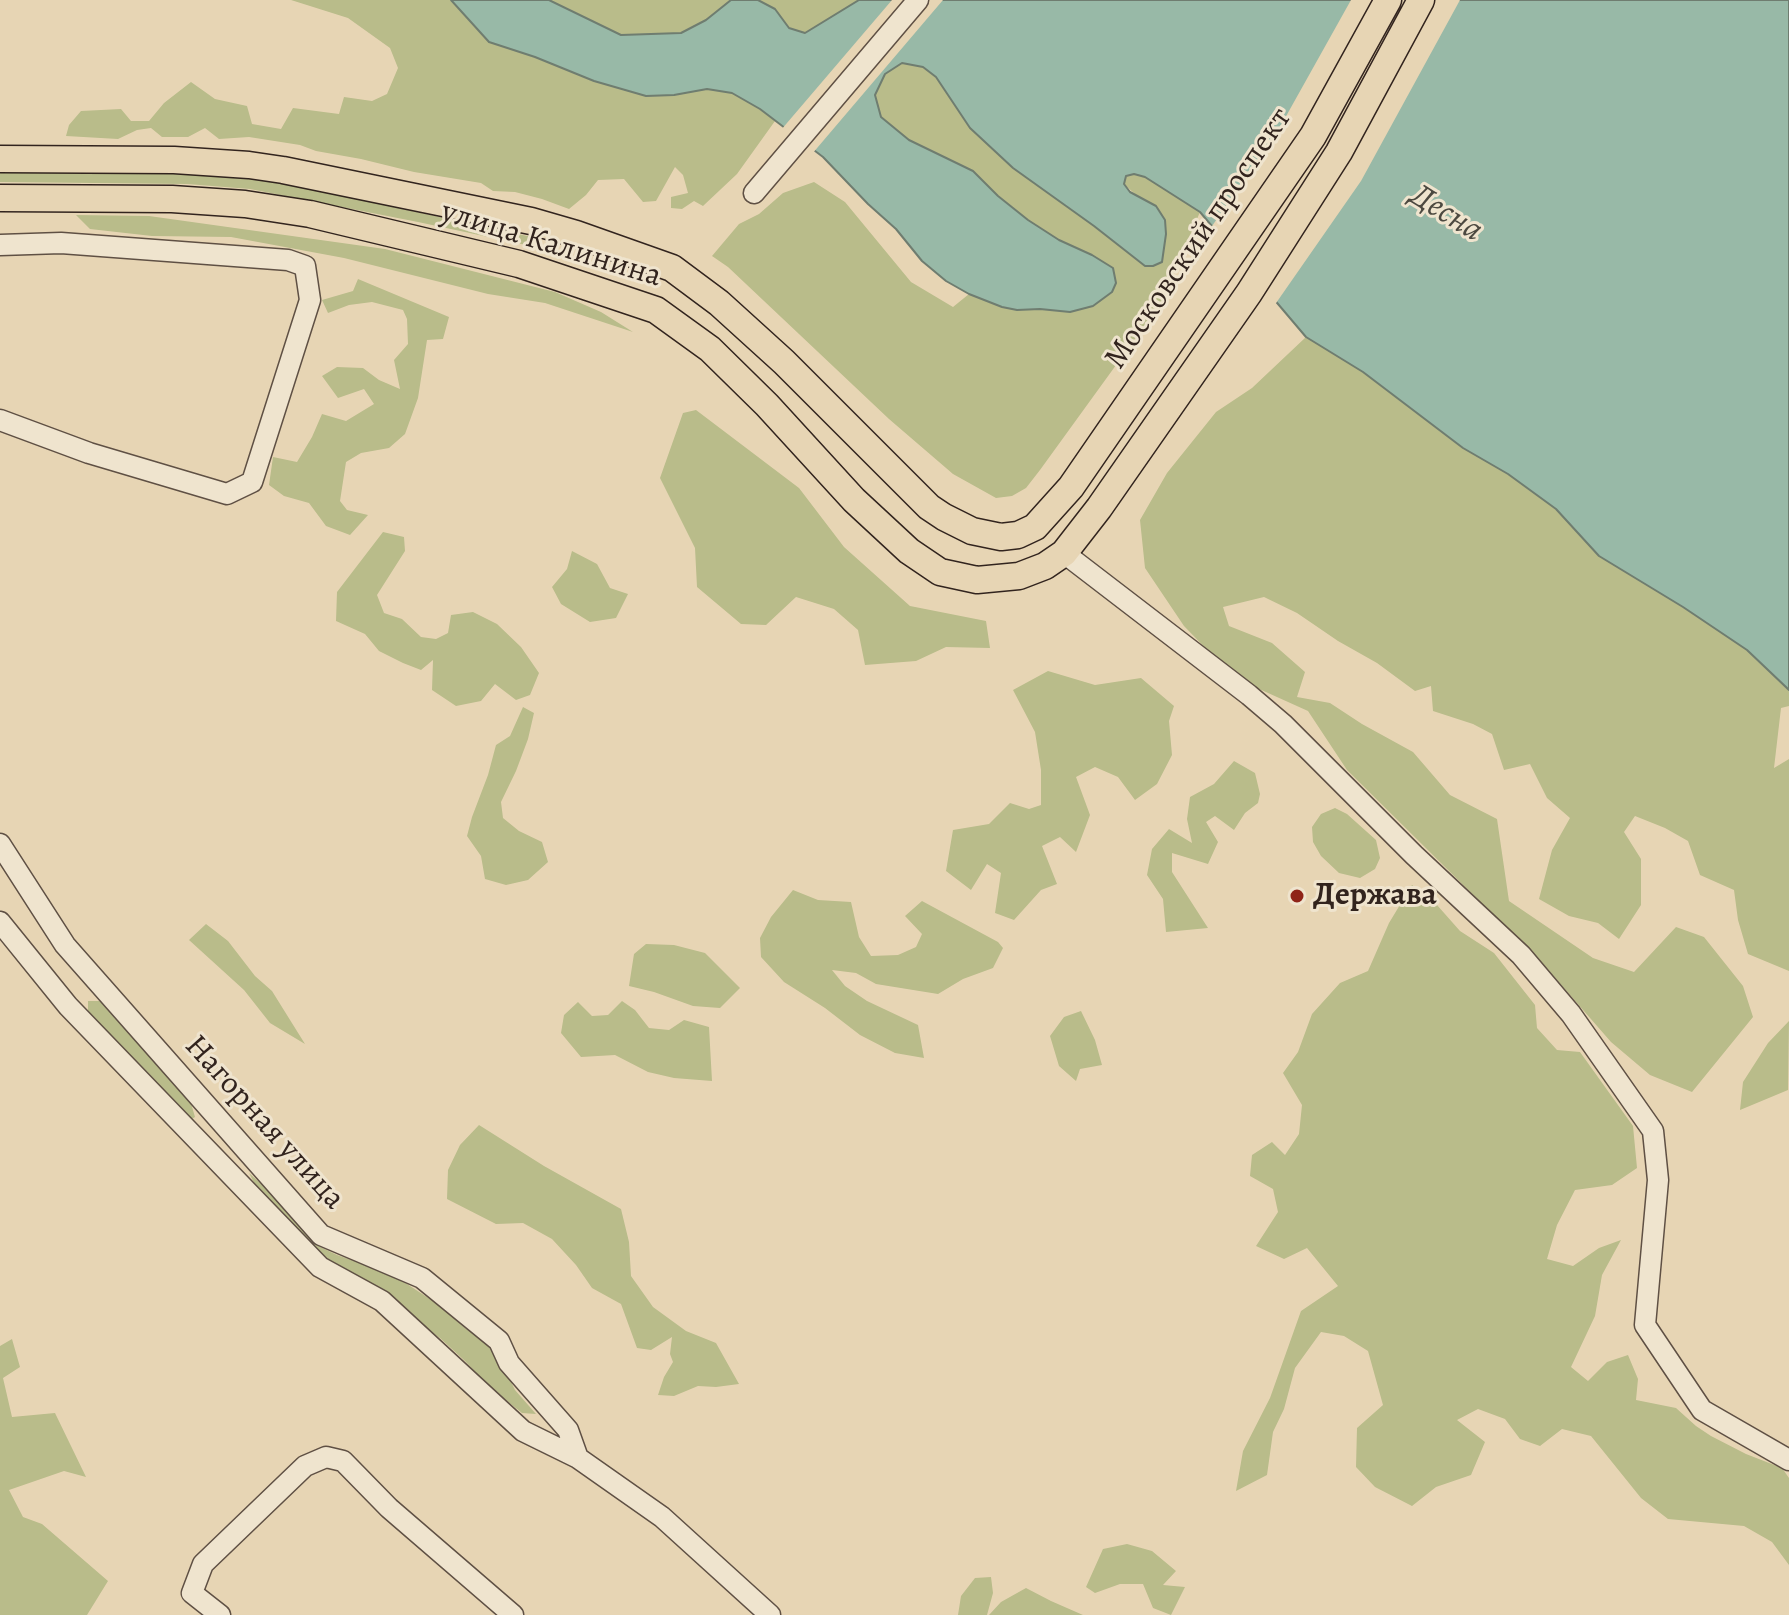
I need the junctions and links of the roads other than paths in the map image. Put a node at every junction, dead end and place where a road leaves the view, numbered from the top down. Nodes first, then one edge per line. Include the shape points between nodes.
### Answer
1 (918, 0) edge
2 (1388, 0) edge
3 (1421, 0) edge
4 (0, 159) edge
5 (757, 190) dead end
6 (0, 198) edge
7 (0, 245) edge
8 (0, 420) edge
9 (1053, 507) joint
10 (1099, 508) joint
11 (1064, 553) junction
12 (0, 844) edge
13 (0, 922) edge
14 (578, 1458) junction
15 (1789, 1460) edge
16 (220, 1615) edge
17 (513, 1615) edge
18 (770, 1615) edge

1 - 5 street
2 - 9 main road, Московский проспект via 1313,136
3 - 10 main road, Московский проспект via 1339,152 1249,293
4 - 9 main road, улица Калинина via 249,165 576,234 672,268 719,303 944,517 1001,537 1035,527
6 - 11 main road, улица Калинина via 256,205 555,275 656,310 710,349 854,500 940,572 977,580 1019,576
7 - 8 street via 61,243 288,260 305,266 310,300 252,482 227,494
10 - 11 main road, улица Калинина
11 - 15 street via 1283,724 1521,955 1571,1014 1653,1131 1658,1180 1645,1325 1702,1410
12 - 14 street, Нагорная улица via 65,945 321,1235 422,1278 499,1341 509,1363 568,1430
13 - 14 street via 68,1006 320,1267 382,1301 523,1431
14 - 18 street, Нагорная улица via 662,1517
16 - 17 street via 192,1593 203,1564 305,1466 326,1457 343,1461

